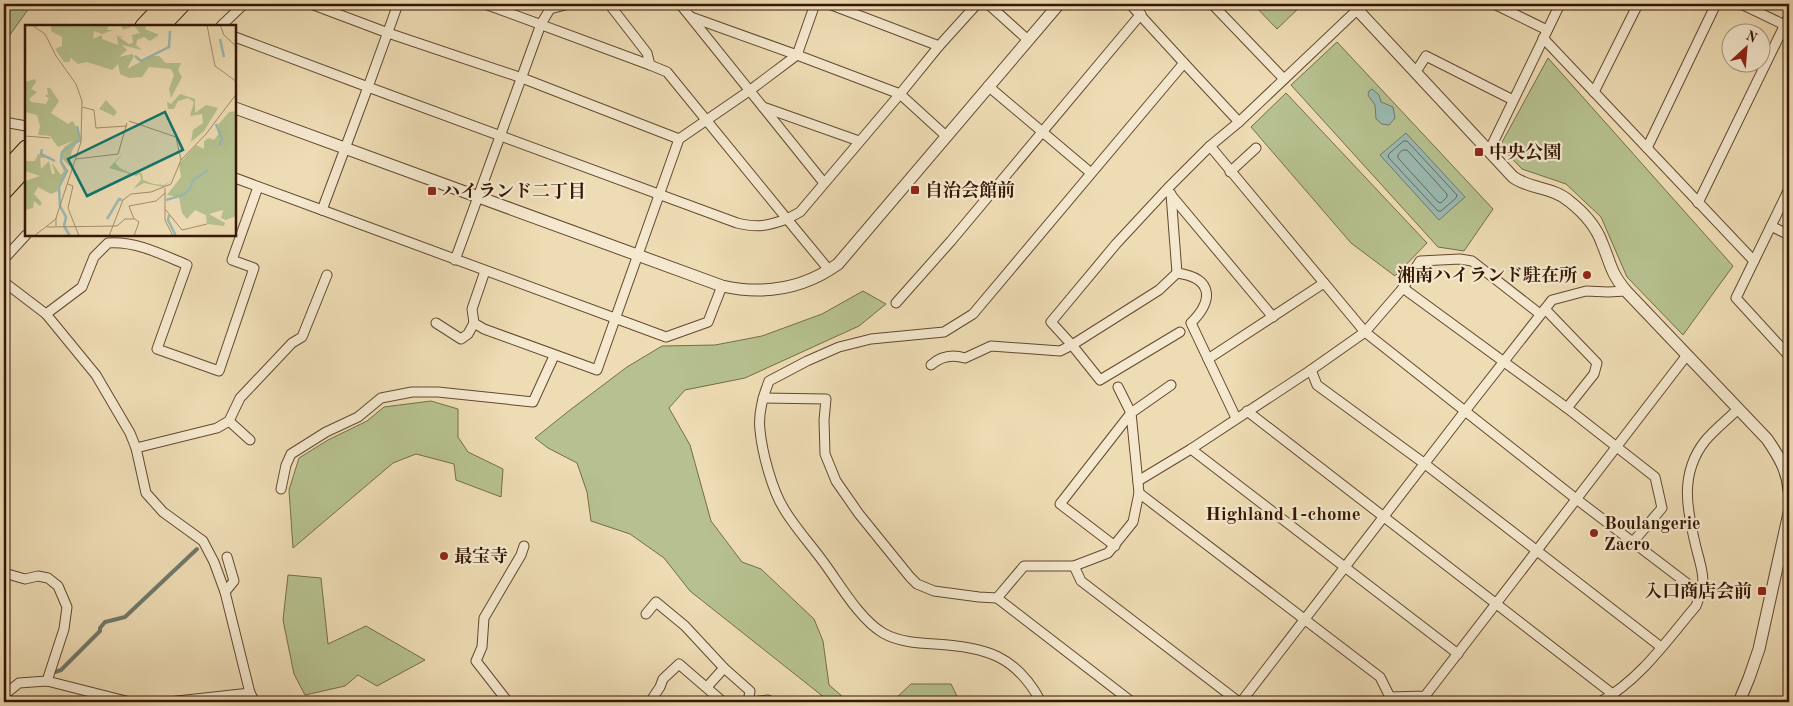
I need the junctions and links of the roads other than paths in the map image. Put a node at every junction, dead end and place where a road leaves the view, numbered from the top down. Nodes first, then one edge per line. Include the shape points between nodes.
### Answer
1 (164, 4) edge
2 (183, 4) edge
3 (244, 4) edge
4 (311, 4) edge
5 (398, 4) edge
6 (485, 4) edge
7 (569, 4) edge
8 (609, 4) edge
9 (680, 4) edge
10 (816, 4) edge
11 (829, 4) edge
12 (977, 4) edge
13 (988, 4) edge
14 (1059, 4) edge
15 (1130, 4) edge
16 (1212, 4) edge
17 (1494, 4) edge
18 (1560, 4) edge
19 (1638, 4) edge
20 (1716, 4) edge
21 (1741, 4) edge
22 (1355, 7) edge
23 (1141, 14) junction
24 (1789, 16) edge
25 (691, 17) junction
26 (541, 24) junction
27 (144, 25) edge
28 (163, 25) edge
29 (222, 25) edge
30 (1787, 26) edge
31 (388, 33) junction
32 (1545, 34) junction
33 (236, 37) edge
34 (1028, 40) junction
35 (939, 46) junction
36 (797, 55) junction
37 (1184, 63) junction
38 (650, 65) junction
39 (1419, 67) dead end
40 (522, 78) junction
41 (1284, 79) junction
42 (988, 86) junction
43 (368, 87) junction
44 (749, 91) junction
45 (1594, 92) junction
46 (900, 94) junction
47 (1513, 100) junction
48 (762, 107) junction
49 (236, 108) edge
50 (706, 121) junction
51 (4, 122) edge
52 (1240, 122) junction
53 (25, 126) edge
54 (1042, 132) junction
55 (501, 136) junction
56 (946, 136) junction
57 (679, 139) junction
58 (859, 142) junction
59 (1210, 146) junction
60 (345, 148) junction
61 (1256, 148) dead end
62 (1647, 148) junction
63 (25, 149) edge
64 (1488, 151) junction
65 (25, 169) edge
66 (4, 172) edge
67 (1230, 172) junction
68 (1091, 173) junction
69 (236, 178) edge
70 (824, 183) junction
71 (258, 187) junction
72 (1789, 189) edge
73 (1170, 191) junction
74 (4, 192) edge
75 (660, 195) junction
76 (478, 197) junction
77 (1698, 203) junction
78 (322, 210) junction
79 (787, 220) junction
80 (1771, 226) junction
81 (1789, 235) edge
82 (25, 236) edge
83 (638, 255) junction
84 (4, 259) edge
85 (456, 260) junction
86 (1754, 261) junction
87 (485, 270) junction
88 (829, 270) junction
89 (1177, 273) junction
90 (327, 275) dead end
91 (4, 282) edge
92 (1324, 282) junction
93 (722, 286) junction
94 (1403, 288) junction
95 (1626, 291) junction
96 (896, 303) dead end
97 (1543, 312) junction
98 (46, 314) junction
99 (1273, 317) junction
100 (615, 318) junction
101 (474, 323) junction
102 (436, 324) dead end
103 (1180, 332) dead end
104 (1365, 332) junction
105 (1072, 344) junction
106 (1788, 351) edge
107 (1687, 355) junction
108 (554, 356) junction
109 (1208, 359) junction
110 (1504, 361) junction
111 (931, 365) dead end
112 (1311, 370) junction
113 (1171, 385) dead end
114 (1118, 387) dead end
115 (763, 398) junction
116 (1567, 408) junction
117 (1738, 409) junction
118 (1247, 411) junction
119 (1465, 411) junction
120 (1131, 413) junction
121 (1236, 418) junction
122 (229, 421) junction
123 (250, 440) dead end
124 (1617, 446) junction
125 (136, 448) junction
126 (1191, 449) junction
127 (1424, 464) junction
128 (1138, 481) junction
129 (281, 489) dead end
130 (1789, 491) edge
131 (1139, 493) junction
132 (1576, 498) junction
133 (1789, 513) edge
134 (1384, 517) junction
135 (1632, 543) junction
136 (524, 546) dead end
137 (1115, 546) junction
138 (1786, 546) edge
139 (1536, 550) junction
140 (227, 557) dead end
141 (1074, 566) junction
142 (1345, 568) junction
143 (4, 573) edge
144 (225, 592) junction
145 (1701, 594) junction
146 (997, 598) junction
147 (1496, 603) junction
148 (646, 614) dead end
149 (1305, 620) junction
150 (1661, 647) junction
151 (1458, 654) junction
152 (724, 668) junction
153 (47, 681) junction
154 (707, 688) junction
155 (250, 693) junction
156 (1614, 694) junction
157 (4, 695) edge
158 (130, 702) edge
159 (168, 702) edge
160 (255, 702) edge
161 (508, 702) edge
162 (650, 702) edge
163 (722, 702) edge
164 (749, 702) edge
165 (772, 702) edge
166 (1041, 702) edge
167 (1132, 702) edge
168 (1240, 702) edge
169 (1600, 702) edge
170 (1739, 702) edge

1 - 27 main road
2 - 28 main road
3 - 29 street
4 - 31 street
5 - 31 street
6 - 26 street
7 - 26 street via 550,9
8 - 38 street via 648,52
9 - 25 street
10 - 36 street
11 - 35 street
12 - 35 street
13 - 34 street
14 - 34 street
15 - 23 street
16 - 41 street
17 - 32 street
18 - 32 street
19 - 45 street
20 - 62 street
21 - 30 street
22 - 41 street
22 - 64 street
23 - 37 street
23 - 54 street
24 - 30 street
25 - 36 street
25 - 44 street
26 - 38 street
26 - 40 street
30 - 77 street
31 - 40 street
31 - 43 street
32 - 45 street
32 - 47 street
33 - 43 street
34 - 42 street
35 - 46 street
36 - 44 street
36 - 46 street
37 - 52 street
37 - 68 street
38 - 50 street via 667,72
39 - 47 street via 1426,56
40 - 55 street
40 - 57 street
41 - 52 street
42 - 54 street
42 - 56 street
43 - 55 street
43 - 60 street
44 - 48 street
44 - 50 street
45 - 62 street
46 - 56 street
46 - 58 street
47 - 64 street
48 - 58 street
48 - 70 street
49 - 60 street
50 - 57 street
50 - 79 street
51 - 53 street
52 - 59 street
54 - 68 street
54 - 96 street
55 - 75 street
55 - 76 street
56 - 88 street via 838,264
57 - 75 street
58 - 70 street
59 - 67 street
59 - 73 street
60 - 76 street
60 - 78 street
61 - 67 street
62 - 77 street
63 - 66 main road
64 - 95 street via 1518,181 1558,194 1583,214 1594,227 1611,270
65 - 74 main road
67 - 92 street
68 - 115 street via 974,314 944,332 871,339 839,347 769,382
69 - 71 street
70 - 79 street via 800,212
71 - 78 street
71 - 98 street via 232,260 254,268 219,371 157,349 187,264 135,244 108,243 94,257 82,288
72 - 80 street
73 - 89 street
73 - 99 street
73 - 105 street via 1116,244 1050,322
75 - 79 street via 752,226 767,226
75 - 83 street
76 - 83 street
76 - 85 street
77 - 86 street
78 - 85 street
79 - 88 street
80 - 81 street
80 - 86 street
82 - 84 street
83 - 93 street
83 - 100 street
85 - 87 street
86 - 106 street via 1736,298
87 - 100 street
87 - 101 street via 472,309
88 - 93 street via 809,281 778,290 749,291
89 - 105 street via 1159,290
89 - 109 street via 1197,278 1206,293 1203,308 1191,323
90 - 122 street via 302,337 292,343 240,398
91 - 98 street
92 - 99 street
92 - 104 street
93 - 100 street via 708,322 666,337
94 - 97 street via 1420,261 1472,261
94 - 104 street
94 - 110 street
95 - 97 street via 1586,291 1552,300
95 - 107 street
97 - 110 street
97 - 116 street via 1597,363 1594,374
98 - 125 street via 96,375
99 - 109 street
100 - 108 street via 597,370
101 - 102 street via 461,339
101 - 108 street
103 - 105 street via 1100,380
104 - 112 street
104 - 119 street
105 - 111 street via 1060,351 991,346 964,358 939,358
107 - 117 street
107 - 124 street
108 - 129 street via 533,402 438,392 412,392 381,398 358,418 326,432 291,454
109 - 121 street
110 - 116 street
110 - 119 street
112 - 118 street
112 - 127 street via 1317,385
113 - 120 street
114 - 120 street
115 - 146 street via 826,400 825,454 836,482 917,584 934,591
115 - 166 street via 760,429 770,478 783,509 865,618 884,633 908,642 964,646 1004,660 1012,664 1032,686
116 - 124 street
117 - 130 street via 1778,455
117 - 145 street via 1705,441 1690,470 1687,512 1704,576
118 - 121 street
118 - 134 street
119 - 127 street
119 - 132 street
120 - 128 street
120 - 137 street via 1060,504
121 - 126 street
122 - 123 street
122 - 125 street via 217,428
124 - 132 street
124 - 135 street via 1655,477 1662,508
125 - 144 street via 146,493 163,512 203,541
126 - 128 street
126 - 142 street
127 - 134 street
127 - 139 street
128 - 131 street
131 - 137 street via 1133,522
131 - 149 street
132 - 135 street
132 - 139 street
133 - 138 street
134 - 142 street
134 - 147 street
135 - 145 street
136 - 161 street via 484,618 482,647 476,661
137 - 141 street via 1108,553
138 - 170 street via 1759,649
139 - 147 street
139 - 150 street
140 - 144 street via 234,581
141 - 146 street via 1024,566
141 - 168 street via 1081,581
142 - 149 street
142 - 151 street
143 - 153 street via 26,579 48,578 58,586 67,607 64,628
144 - 155 street
145 - 150 street via 1696,606
146 - 167 street
147 - 151 street
147 - 156 street
148 - 152 street via 656,602 685,626
149 - 151 street via 1380,677 1390,697 1425,696
149 - 168 street
150 - 156 street via 1631,682
152 - 154 street
152 - 164 street via 750,690
153 - 157 street via 19,683
153 - 158 street
154 - 162 street via 679,664 663,679
154 - 163 street
155 - 159 street
155 - 160 street
156 - 169 street
164 - 165 street

